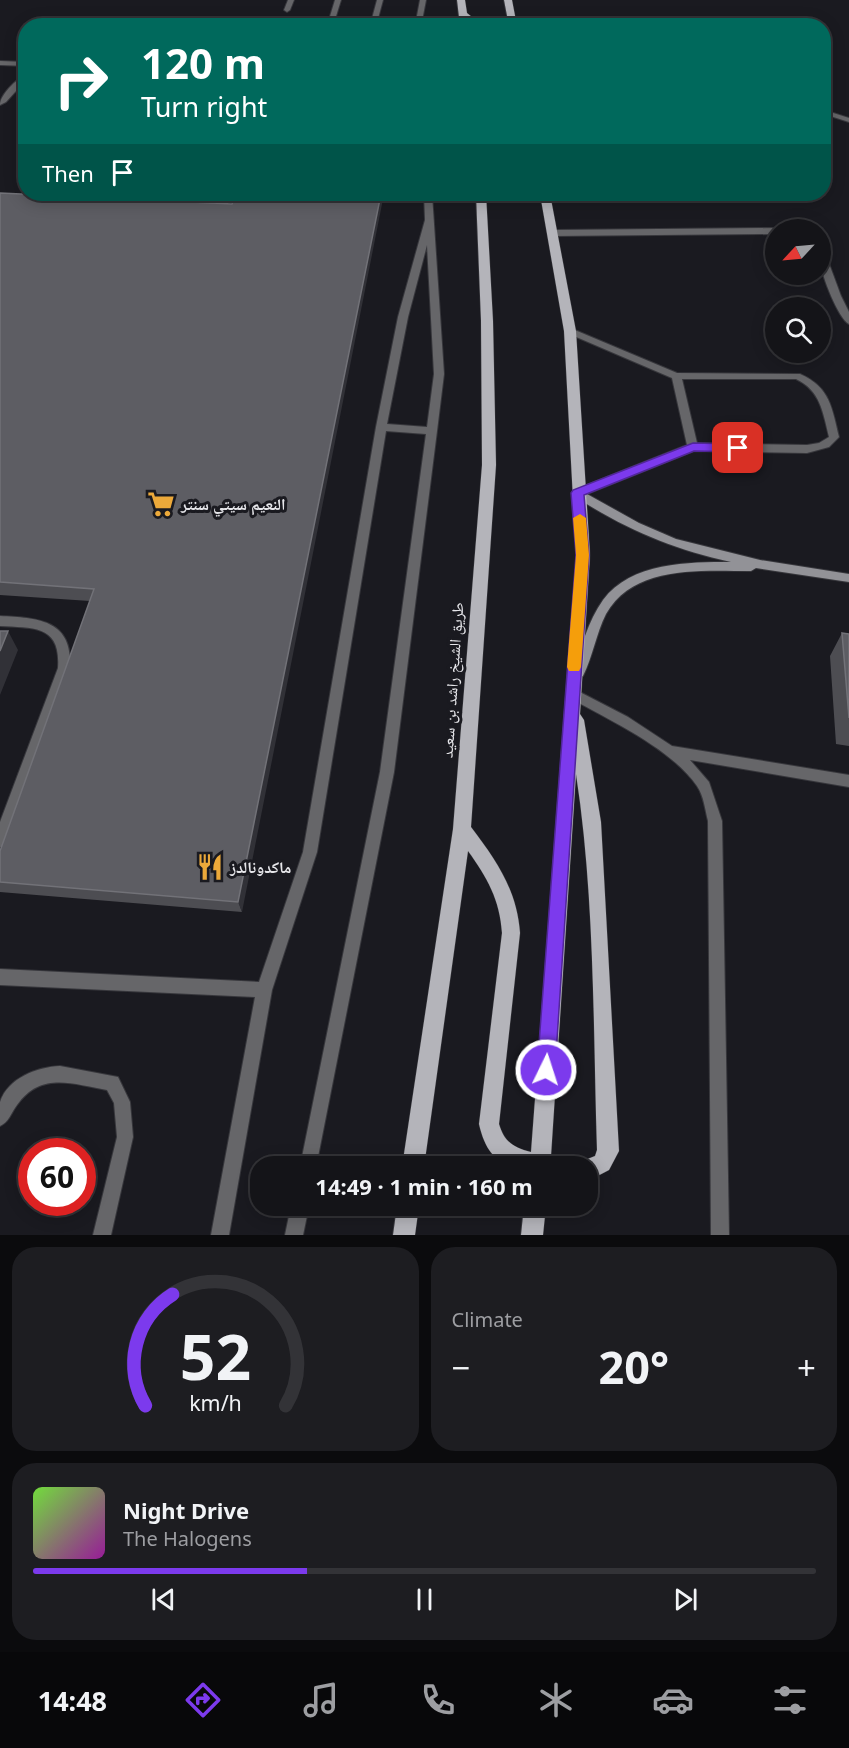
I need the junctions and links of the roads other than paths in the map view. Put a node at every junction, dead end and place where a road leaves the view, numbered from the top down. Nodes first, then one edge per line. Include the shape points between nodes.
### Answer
1 (291, 0) edge
2 (338, 0) edge
3 (380, 0) edge
4 (423, 0) edge
5 (461, 0) edge
6 (508, 0) edge
7 (286, 10) dead end
8 (463, 14) junction
9 (332, 18) edge
10 (375, 18) edge
11 (420, 18) edge
12 (463, 18) edge
13 (468, 18) edge
14 (511, 18) edge
15 (0, 63) edge
16 (18, 64) edge
17 (18, 85) edge
18 (0, 103) edge
19 (831, 114) edge
20 (849, 120) edge
21 (428, 201) edge
22 (481, 201) edge
23 (546, 201) edge
24 (429, 221) junction
25 (765, 231) edge
26 (552, 233) junction
27 (831, 282) edge
28 (849, 321) edge
29 (570, 331) junction
30 (675, 376) junction
31 (381, 427) junction
32 (432, 430) junction
33 (693, 447) junction
34 (578, 493) junction
35 (770, 567) junction
36 (849, 578) edge
37 (0, 621) edge
38 (572, 693) junction
39 (670, 751) junction
40 (849, 782) edge
41 (462, 829) junction
42 (0, 841) edge
43 (0, 977) edge
44 (264, 990) junction
45 (0, 1118) edge
46 (310, 1156) edge
47 (416, 1156) edge
48 (509, 1156) edge
49 (546, 1156) edge
50 (598, 1165) edge
51 (298, 1216) edge
52 (407, 1216) edge
53 (535, 1216) edge
54 (102, 1235) edge
55 (220, 1235) edge
56 (294, 1235) edge
57 (404, 1235) edge
58 (532, 1235) edge
59 (720, 1235) edge

1 - 7 lane
2 - 9 lane
3 - 10 lane
4 - 11 lane
5 - 8 main road
6 - 14 main road
8 - 12 main road
8 - 13 main road
15 - 16 lane
17 - 18 lane
19 - 20 lane
21 - 24 lane
22 - 41 main road, طريق الشيخ راشد بن سعيد via 489,465
23 - 26 main road
24 - 31 lane via 403,317
24 - 32 lane via 439,374
25 - 26 lane
26 - 29 main road
27 - 28 lane
29 - 30 lane
29 - 34 main road
30 - 33 lane
30 - 33 lane via 805,379 822,392 834,437 818,448
31 - 32 lane
31 - 44 lane via 310,852
32 - 46 lane via 387,772
33 - 34 lane
34 - 35 street via 622,520 672,542
34 - 38 main road via 583,555
35 - 36 street
35 - 38 street via 676,567 641,578 612,596 594,628
37 - 42 lane via 49,628 61,638 66,652 64,668
38 - 39 lane
38 - 49 main road
38 - 50 main road via 592,822 597,894 608,1150
39 - 40 lane
39 - 59 lane via 701,782 715,821
41 - 47 main road, طريق الشيخ راشد بن سعيد
41 - 48 main road via 498,880 512,915 489,1124 491,1138
43 - 44 lane
44 - 55 lane
45 - 54 lane via 12,1095 30,1079 52,1072 112,1083 122,1102 125,1137
51 - 56 lane
52 - 57 main road
53 - 58 main road

